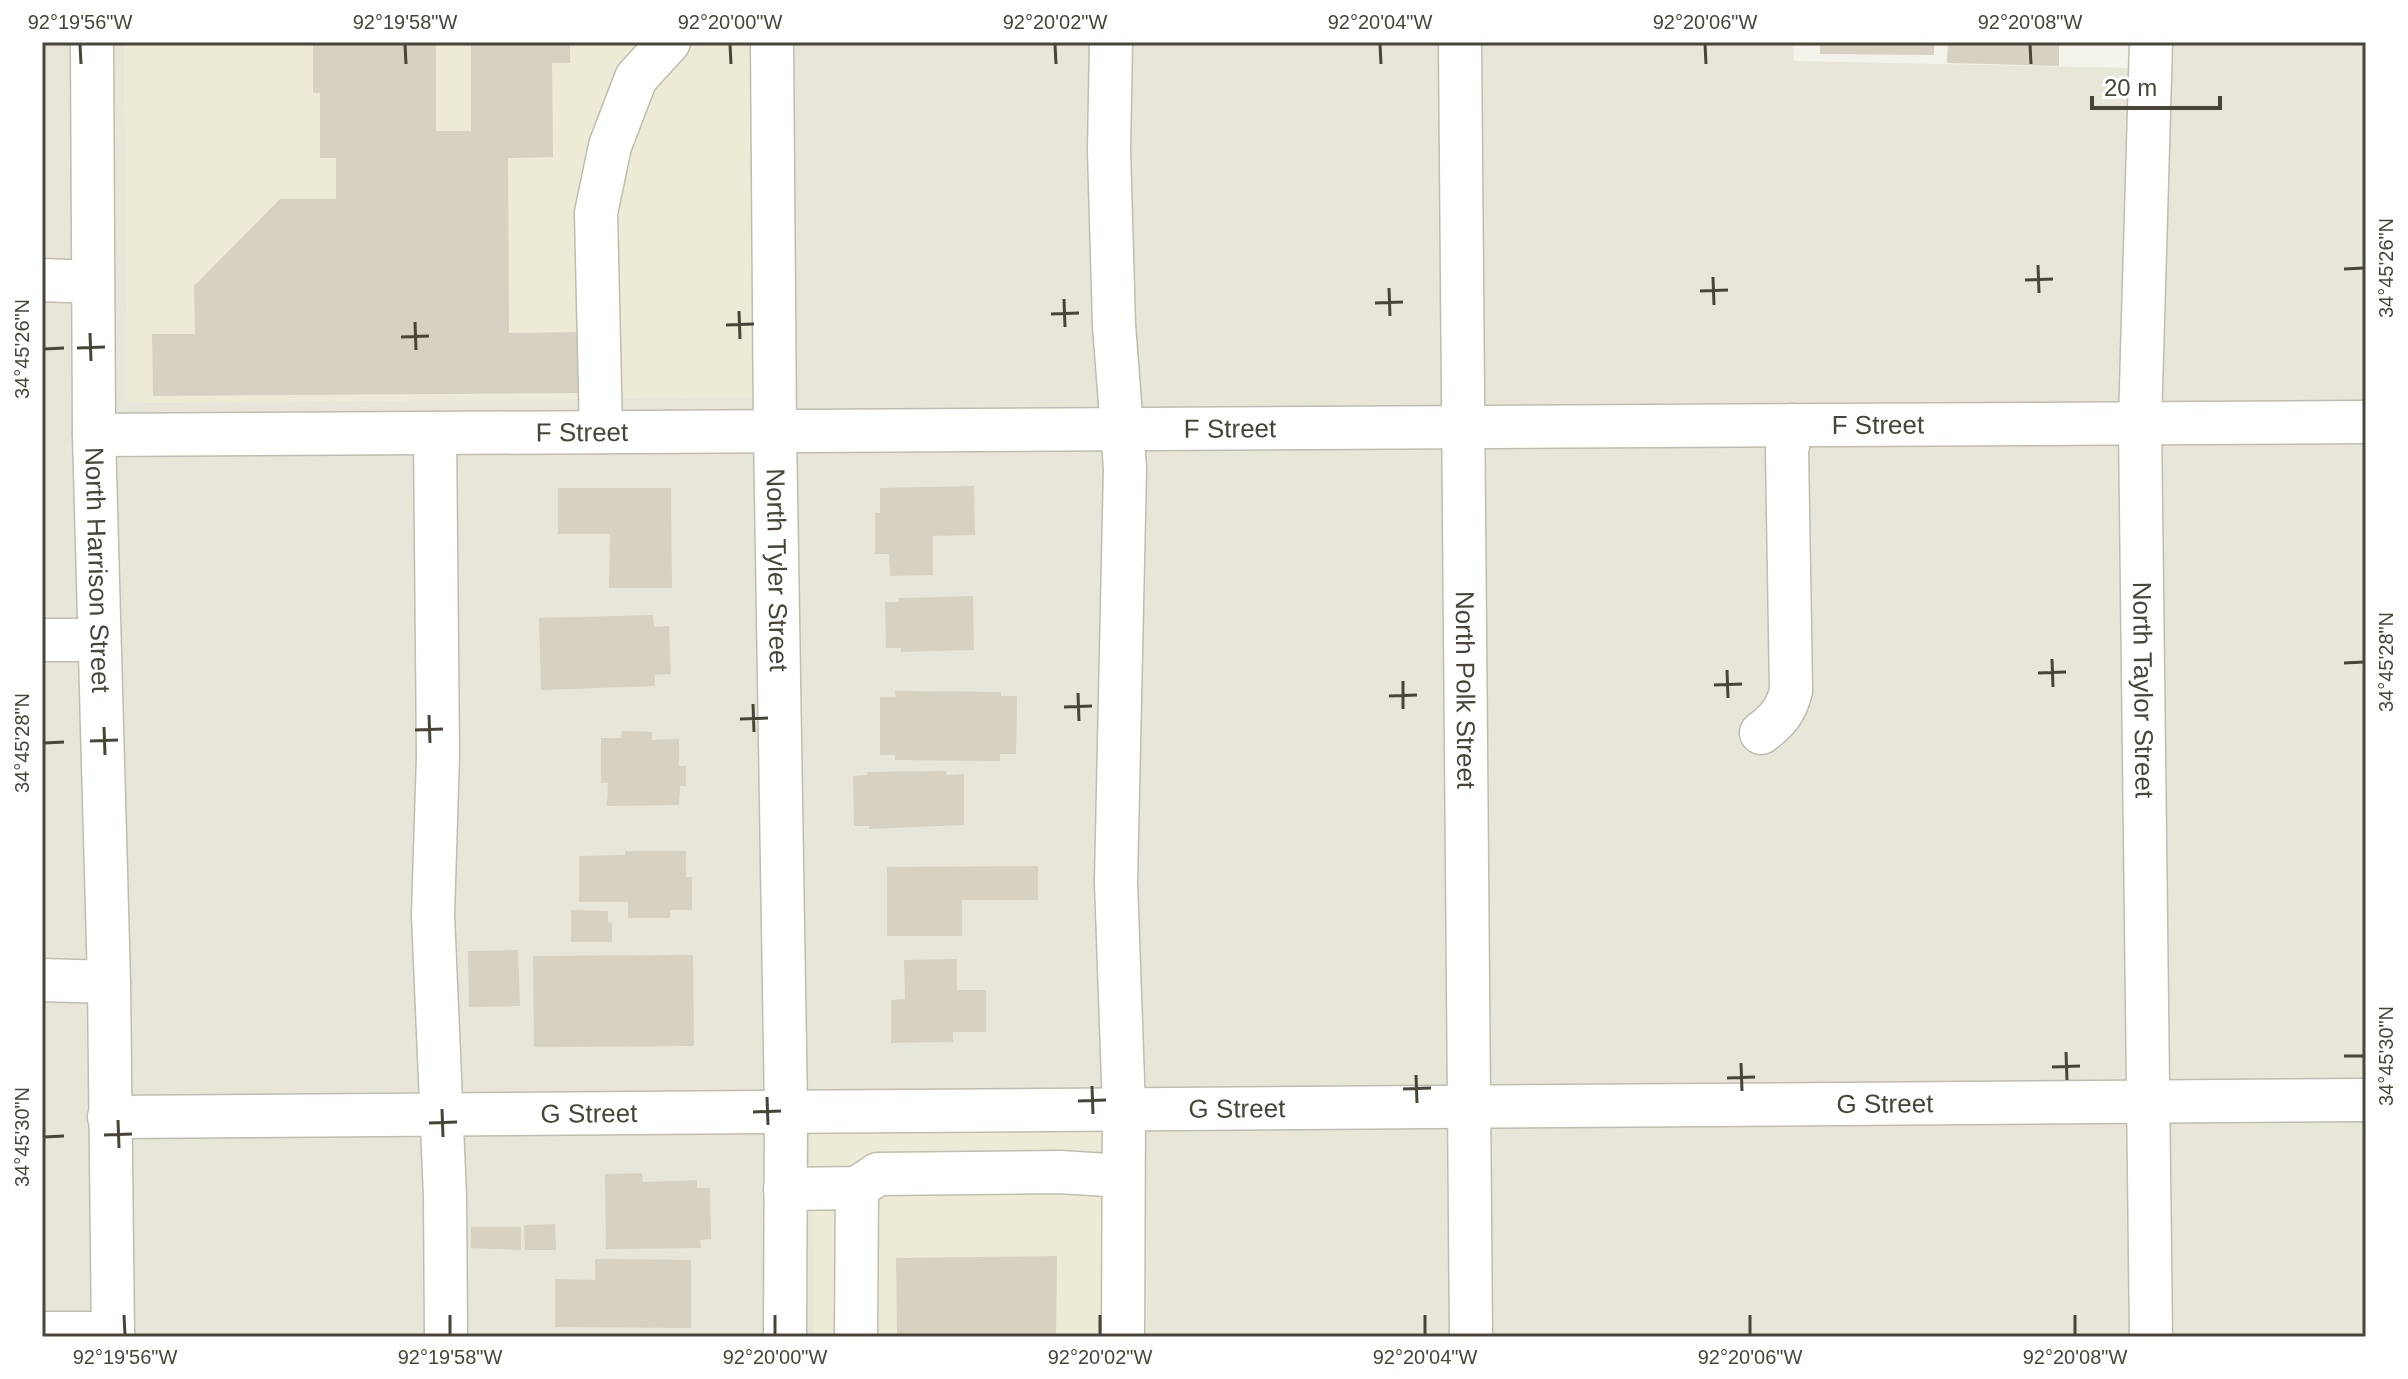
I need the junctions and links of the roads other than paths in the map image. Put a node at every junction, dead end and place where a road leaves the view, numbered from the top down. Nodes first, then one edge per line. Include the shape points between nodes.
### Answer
1 (92, 42) edge
2 (669, 42) edge
3 (772, 42) edge
4 (1111, 42) edge
5 (1460, 42) edge
6 (2151, 42) edge
7 (42, 280) edge
8 (93, 282) junction
9 (2366, 422) edge
10 (2140, 423) junction
11 (1792, 425) junction
12 (1464, 427) junction
13 (1122, 429) junction
14 (775, 431) junction
15 (601, 432) junction
16 (435, 433) junction
17 (94, 435) junction
18 (42, 640) edge
19 (97, 640) junction
20 (1761, 733) dead end
21 (42, 980) edge
22 (109, 982) junction
23 (2366, 1100) edge
24 (2148, 1102) junction
25 (1469, 1107) junction
26 (1124, 1109) junction
27 (786, 1111) junction
28 (441, 1114) junction
29 (109, 1117) junction
30 (1123, 1176) junction
31 (857, 1188) junction
32 (785, 1189) junction
33 (42, 1333) edge
34 (113, 1335) edge
35 (446, 1337) edge
36 (785, 1337) edge
37 (856, 1337) edge
38 (1123, 1337) edge
39 (1471, 1337) edge
40 (2151, 1337) edge

1 - 8 street, North Harrison Street
2 - 15 street via 636,78 610,146 596,213
3 - 14 street, North Tyler Street
4 - 13 street via 1109,150
5 - 12 street, North Polk Street
6 - 10 street, North Taylor Street
7 - 8 street
8 - 17 street, North Harrison Street
9 - 10 street, F Street
10 - 11 street, F Street
10 - 24 street, North Taylor Street
11 - 12 street, F Street
11 - 20 street via 1787,451 1791,691 1786,708
12 - 13 street, F Street
12 - 25 street, North Polk Street
13 - 14 street, F Street
13 - 26 street via 1116,882
14 - 15 street, F Street
14 - 27 street, North Tyler Street
15 - 16 street, F Street
16 - 17 street, F Street
16 - 28 street via 438,755 433,915
17 - 19 street, North Harrison Street
18 - 19 street
19 - 22 street, North Harrison Street
21 - 22 street
22 - 29 street, North Harrison Street
23 - 24 street, G Street
24 - 25 street, G Street
24 - 40 street, North Taylor Street
25 - 26 street, G Street
25 - 39 street, North Polk Street
26 - 27 street, G Street
26 - 30 street
27 - 28 street, G Street
27 - 32 street, North Tyler Street
28 - 29 street, G Street
28 - 35 street
29 - 34 street, North Harrison Street
30 - 31 street via 878,1174
30 - 38 street
31 - 32 street
31 - 37 street
32 - 36 street, North Tyler Street
33 - 34 street

